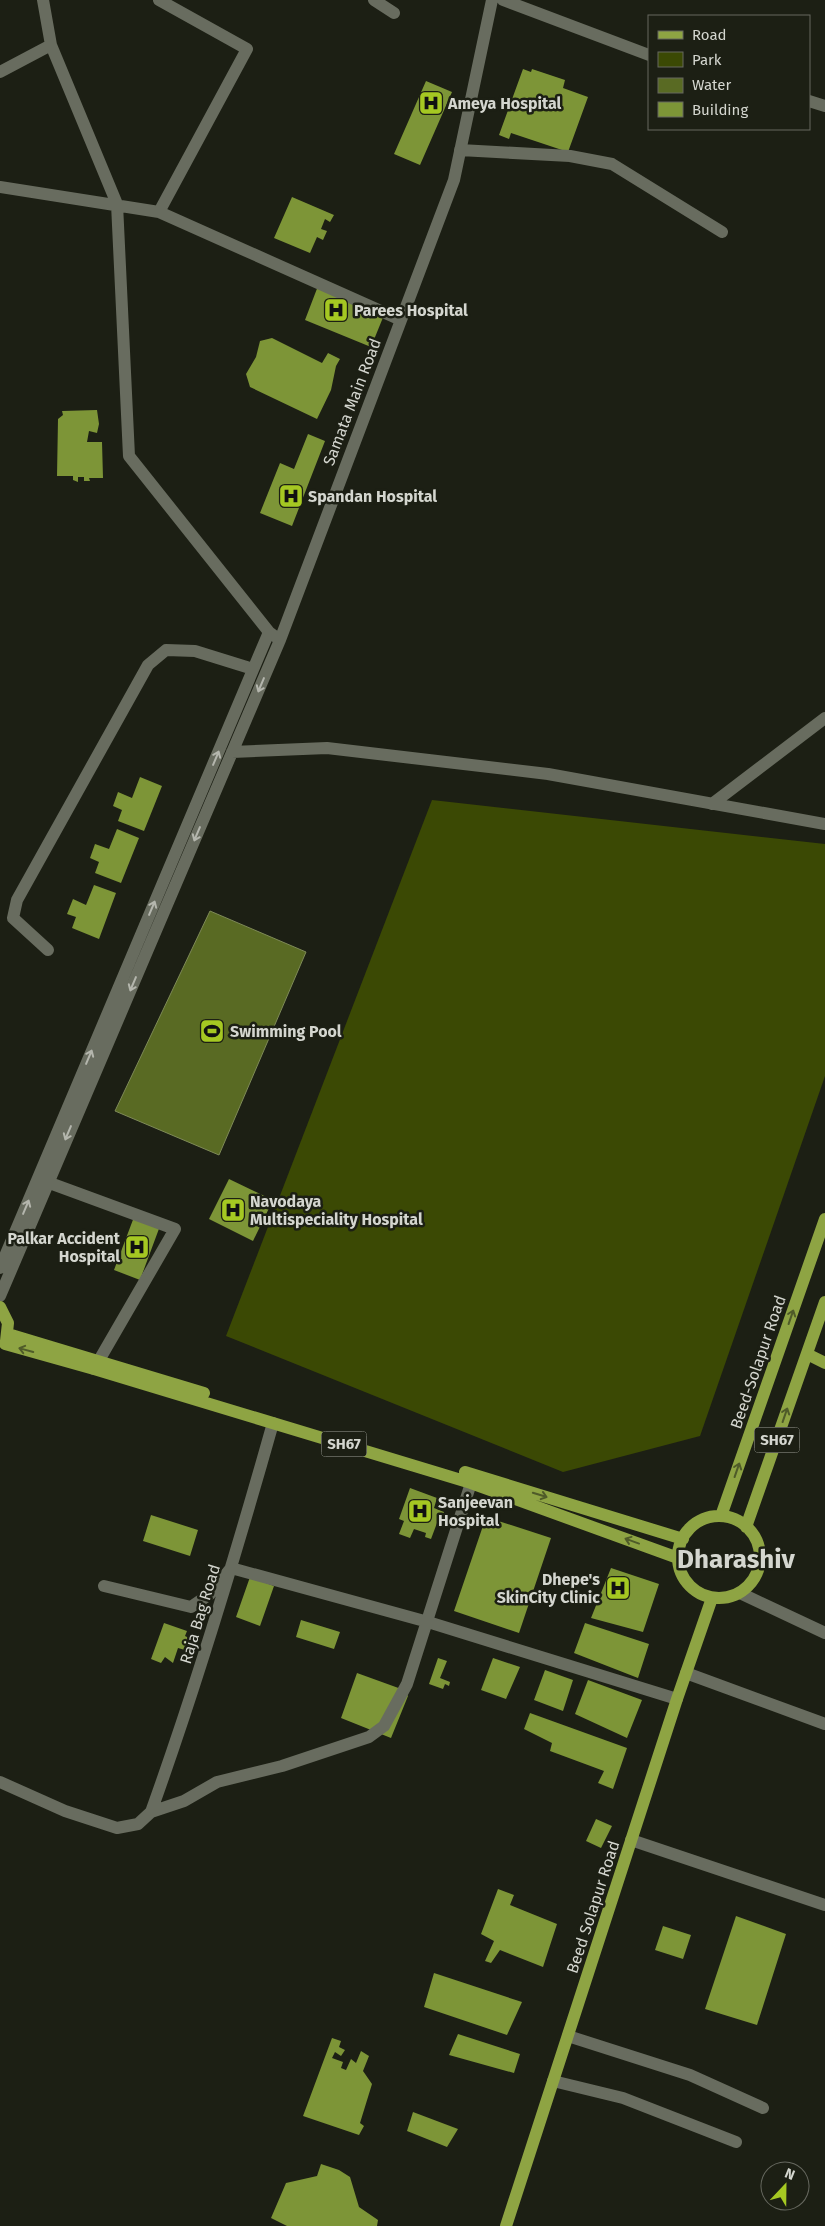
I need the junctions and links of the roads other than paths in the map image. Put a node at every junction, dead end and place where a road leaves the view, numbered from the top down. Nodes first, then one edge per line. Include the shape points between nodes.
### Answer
1 (43, 0) edge
2 (159, 0) edge
3 (374, 0) edge
4 (492, 0) edge
5 (503, 0) edge
6 (394, 13) dead end
7 (51, 45) junction
8 (648, 55) edge
9 (0, 72) edge
10 (810, 101) edge
11 (825, 106) edge
12 (460, 150) junction
13 (0, 187) edge
14 (117, 204) junction
15 (159, 212) junction
16 (722, 232) dead end
17 (401, 320) junction
18 (269, 632) junction
19 (280, 640) junction
20 (253, 669) junction
21 (825, 718) edge
22 (232, 752) junction
23 (712, 804) junction
24 (825, 824) edge
25 (48, 950) dead end
26 (47, 1182) junction
27 (825, 1219) edge
28 (0, 1268) edge
29 (0, 1296) edge
30 (825, 1302) edge
31 (0, 1307) edge
32 (4, 1343) edge
33 (807, 1354) junction
34 (825, 1363) edge
35 (96, 1365) junction
36 (272, 1423) junction
37 (471, 1483) junction
38 (721, 1516) junction
39 (746, 1527) junction
40 (683, 1539) junction
41 (678, 1558) junction
42 (231, 1568) junction
43 (104, 1586) dead end
44 (740, 1593) junction
45 (712, 1598) junction
46 (428, 1622) junction
47 (825, 1633) edge
48 (686, 1673) junction
49 (677, 1699) junction
50 (825, 1724) edge
51 (0, 1782) edge
52 (151, 1812) junction
53 (631, 1840) junction
54 (825, 1906) edge
55 (568, 2036) junction
56 (553, 2081) junction
57 (763, 2108) dead end
58 (736, 2142) dead end
59 (506, 2226) edge

1 - 7 street
2 - 15 street via 247,49
3 - 6 street
4 - 12 street, Samata Main Road
5 - 8 street
7 - 9 street
7 - 14 street
10 - 11 street
12 - 16 street via 570,156 612,164
12 - 17 street, Samata Main Road via 454,180
13 - 14 street
14 - 15 street
14 - 18 street via 129,456
15 - 17 street
17 - 19 street, Samata Main Road
18 - 19 street
18 - 20 street
19 -> 22 street, Samata Main Road
20 - 25 street via 195,651 166,650 148,665 17,900 13,918
28 -> 20 street
21 - 23 street
22 - 23 street via 327,748 548,774
22 -> 26 street, Samata Main Road
23 - 24 street
26 - 29 street, Samata Main Road
26 - 35 street via 175,1229
38 -> 27 main road, Beed-Solapur Road
30 - 33 main road
31 - 32 main road via 8,1323
32 - 35 main road, SH67
33 - 34 main road
39 -> 33 main road, SH67
35 - 36 main road, SH67
35 -> 40 main road
36 - 37 main road, SH67
36 - 42 street, Raja Bag Road
41 -> 37 main road, SH67
37 - 46 street
38 - 39 main road
38 - 40 main road via 697,1522
39 - 44 main road via 754,1535 760,1560 751,1584
40 - 41 main road
41 - 45 main road via 680,1572 688,1584 698,1593
42 - 43 street via 210,1594 191,1607
42 - 46 street
42 - 52 street, Raja Bag Road
44 - 45 main road
44 - 47 street
45 - 48 main road, Beed Solapur Road
46 - 49 street
46 - 52 street via 404,1690 384,1726 369,1738 282,1766 217,1782 184,1801
48 - 49 main road, Beed Solapur Road
48 - 50 street
49 - 53 main road, Beed Solapur Road
51 - 52 street via 117,1828 138,1824
53 - 54 street
53 - 55 main road, Beed Solapur Road
55 - 56 main road, Beed Solapur Road
55 - 57 street via 690,2075
56 - 58 street via 623,2098
56 - 59 main road, Beed Solapur Road

